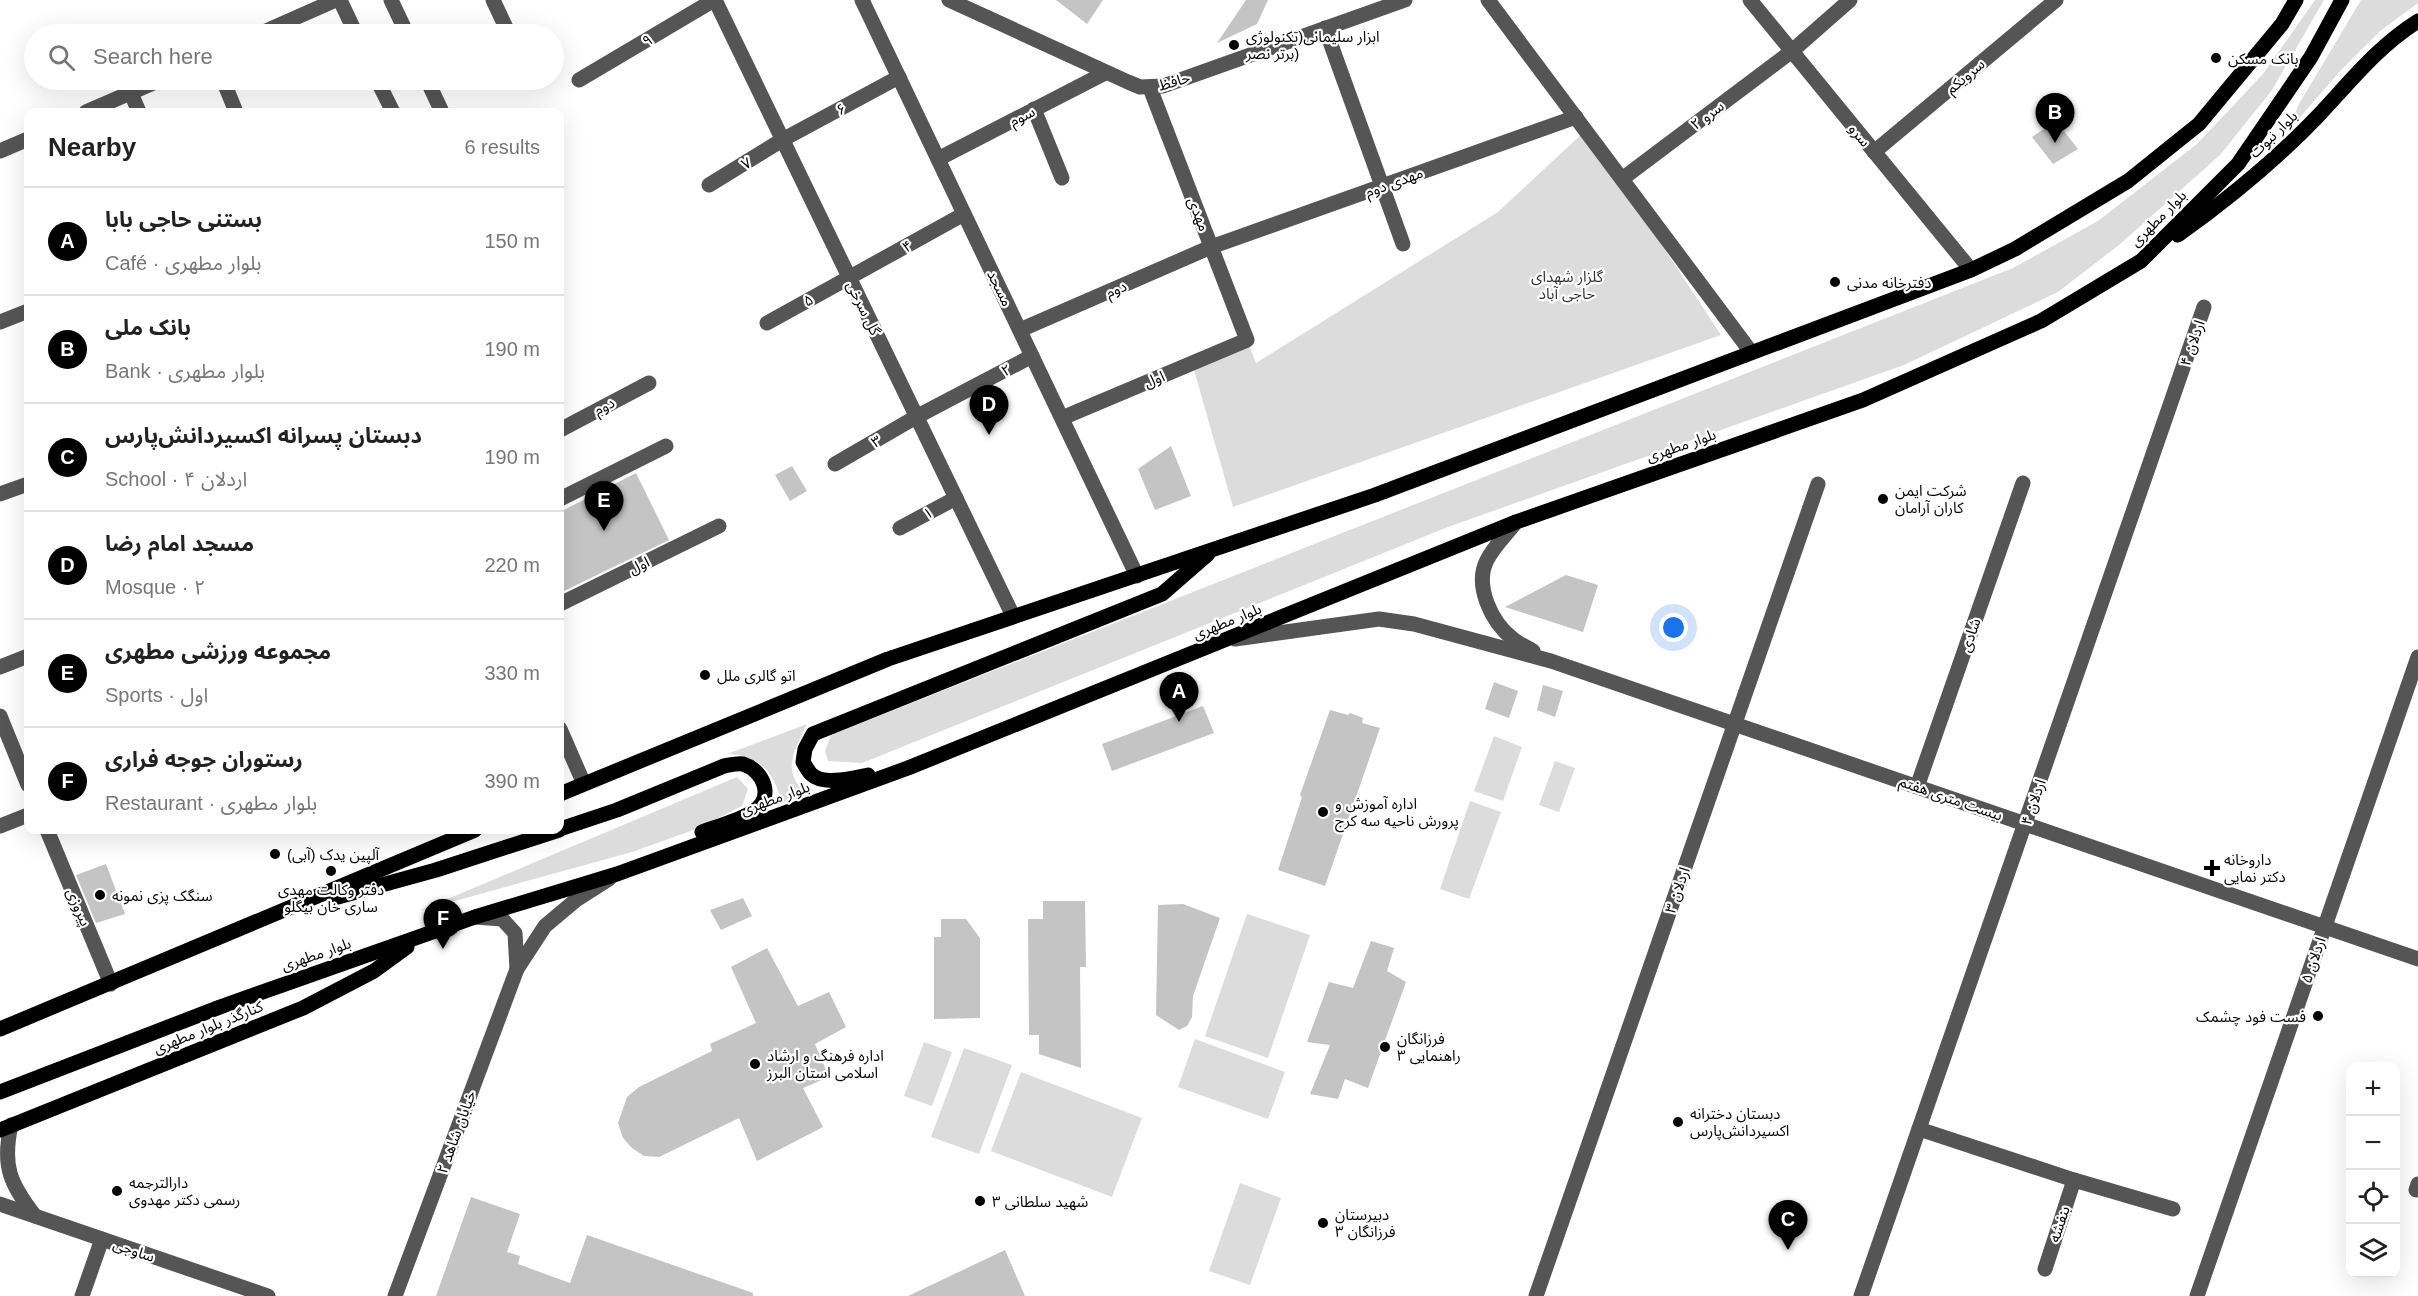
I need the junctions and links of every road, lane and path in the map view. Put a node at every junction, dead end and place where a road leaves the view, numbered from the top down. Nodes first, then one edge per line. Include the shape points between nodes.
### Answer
1 (338, 0) edge
2 (391, 0) edge
3 (493, 0) edge
4 (715, 0) edge
5 (862, 0) edge
6 (949, 0) edge
7 (1405, 0) edge
8 (1488, 0) edge
9 (1749, 0) edge
10 (1850, 0) edge
11 (2056, 0) edge
12 (2296, 0) edge
13 (2342, 0) edge
14 (2418, 21) edge
15 (282, 24) edge
16 (351, 24) edge
17 (402, 24) edge
18 (504, 24) edge
19 (1324, 28) junction
20 (1792, 51) junction
21 (1105, 73) junction
22 (899, 77) junction
23 (579, 80) dead end
24 (1150, 88) junction
25 (138, 90) edge
26 (227, 90) edge
27 (382, 90) edge
28 (432, 90) edge
29 (131, 93) junction
30 (95, 108) edge
31 (137, 108) edge
32 (234, 108) edge
33 (391, 108) edge
34 (440, 108) edge
35 (1034, 109) junction
36 (1576, 117) junction
37 (782, 140) junction
38 (24, 141) edge
39 (0, 152) edge
40 (1874, 152) junction
41 (938, 159) junction
42 (1062, 178) dead end
43 (1622, 179) junction
44 (709, 185) dead end
45 (1383, 186) junction
46 (964, 214) junction
47 (1403, 244) dead end
48 (1211, 247) junction
49 (2141, 261) junction
50 (1971, 270) junction
51 (849, 278) junction
52 (2204, 307) dead end
53 (24, 313) edge
54 (0, 322) edge
55 (767, 323) dead end
56 (1020, 330) junction
57 (1247, 340) joint
58 (1751, 352) junction
59 (1032, 356) junction
60 (649, 383) dead end
61 (916, 417) junction
62 (1062, 418) junction
63 (564, 428) edge
64 (666, 446) dead end
65 (835, 464) dead end
66 (2023, 483) dead end
67 (1818, 484) dead end
68 (24, 485) edge
69 (0, 494) edge
70 (564, 497) edge
71 (956, 498) junction
72 (1516, 522) junction
73 (719, 526) dead end
74 (900, 528) dead end
75 (1215, 549) junction
76 (1137, 576) junction
77 (564, 602) edge
78 (1012, 616) junction
79 (1228, 640) junction
80 (2418, 657) edge
81 (24, 658) edge
82 (1551, 661) junction
83 (0, 667) edge
84 (0, 716) edge
85 (1735, 724) junction
86 (564, 738) edge
87 (908, 768) junction
88 (24, 775) edge
89 (584, 784) junction
90 (1917, 787) junction
91 (564, 792) edge
92 (24, 817) edge
93 (2025, 824) junction
94 (0, 826) edge
95 (564, 827) edge
96 (49, 834) edge
97 (466, 834) edge
98 (544, 834) edge
99 (658, 858) junction
100 (617, 874) junction
101 (282, 912) junction
102 (475, 917) junction
103 (2325, 927) junction
104 (420, 938) junction
105 (2418, 959) edge
106 (517, 969) junction
107 (111, 984) junction
108 (0, 1029) edge
109 (0, 1092) edge
110 (5, 1127) edge
111 (1919, 1129) junction
112 (2074, 1180) junction
113 (0, 1204) edge
114 (2173, 1209) dead end
115 (35, 1216) junction
116 (102, 1239) junction
117 (2045, 1269) dead end
118 (82, 1296) edge
119 (268, 1296) edge
120 (396, 1296) edge
121 (1536, 1296) edge
122 (1861, 1296) edge
123 (2196, 1296) edge

1 - 15 street
1 - 16 street
2 - 17 street
3 - 18 street
4 - 23 street, ۹
4 - 37 street, گل سرخی
5 - 22 street, مسجد
6 - 21 street, حافظ
7 - 19 street, حافظ
8 - 36 street
9 - 20 street, سرو
10 - 20 street, سرو ۲
11 - 40 street, سرویکم
12 - 50 main road via 2282,24 2199,124 2128,181 2015,249
13 - 49 main road, بلوار مطهری via 2312,57 2238,164
14 - 49 main road, بلوار نبوت via 2365,63 2269,165
19 - 24 street, حافظ
19 - 45 street
20 - 40 street, سرو
20 - 43 street, سرو ۲
21 - 24 street, حافظ
21 - 35 street, سوم
22 - 37 street, ۶
22 - 41 street, مسجد
24 - 48 street, مهدی
25 - 29 street
26 - 32 street
27 - 33 street
28 - 34 street
29 - 30 street
29 - 31 street
35 - 41 street, سوم
35 - 42 street
36 - 43 street
36 - 45 street, مهدی دوم
37 - 44 street, ۷
37 - 51 street, گل سرخی
38 - 39 street
40 - 50 street, سرو
41 - 46 street, مسجد
43 - 58 street
45 - 47 street
45 - 48 street, مهدی دوم
46 - 51 street, ۴
46 - 56 street, مسجد
48 - 56 street, دوم
48 - 57 street, مهدی
49 - 72 main road, بلوار مطهری via 2041,321 1863,399
50 - 58 main road
51 - 55 street, ۵
51 - 61 street, گل سرخی
52 - 93 street, اردلان ۴
53 - 54 street
56 - 59 street, مسجد
57 - 62 street, اول
58 - 75 main road via 1375,495
59 - 61 street, ۲
59 - 62 street, مسجد
60 - 63 street, دوم
61 - 65 street, ۳
61 - 71 street, گل سرخی
62 - 76 street, مسجد
64 - 70 street
66 - 90 street, شادی
67 - 85 street, اردلان ۳
68 - 69 street
71 - 74 street, ۱
71 - 78 street, گل سرخی
72 - 79 main road, بلوار مطهری
72 - 82 street via 1487,560 1481,579 1484,597 1512,638
73 - 77 street, اول
75 - 76 main road
75 - 87 main road via 1162,594 813,734 803,762 812,776 824,780
76 - 78 main road
78 - 89 main road via 888,659
79 - 82 street via 1379,619 1414,624
79 - 87 main road, بلوار مطهری
80 - 103 street, اردلان ۵
81 - 83 street
82 - 85 street, بیست متری هفتم
84 - 88 street
85 - 90 street, بیست متری هفتم
85 - 121 street, اردلان ۳
86 - 89 street
87 - 99 main road, بلوار مطهری
89 - 91 main road
90 - 93 street, بیست متری هفتم
92 - 94 street
93 - 103 street, بیست متری هفتم
93 - 111 street, اردلان ۴
95 - 99 main road via 724,766 741,763 758,772 765,783 764,800 756,810 680,841
96 - 107 street, پیروزی
97 - 101 main road
98 - 101 main road via 436,870
99 - 100 main road, بلوار مطهری
100 - 102 main road, بلوار مطهری
100 - 106 street via 545,926
101 - 107 main road
102 - 104 main road, بلوار مطهری
102 - 106 street via 502,919 515,933
103 - 105 street, بیست متری هفتم
103 - 123 street, اردلان ۵
104 - 109 main road, بلوار مطهری via 220,1006
104 - 110 main road, کنارگذر بلوار مطهری via 374,971 303,1008
106 - 120 street, خیابان شاهد ۲
107 - 108 main road
110 - 115 street via 7,1167 16,1191
111 - 112 street
111 - 122 street, اردلان ۴
112 - 114 street
112 - 117 street, بنفشه
113 - 115 street, ساوجی
115 - 116 street, ساوجی
116 - 118 street
116 - 119 street, ساوجی

